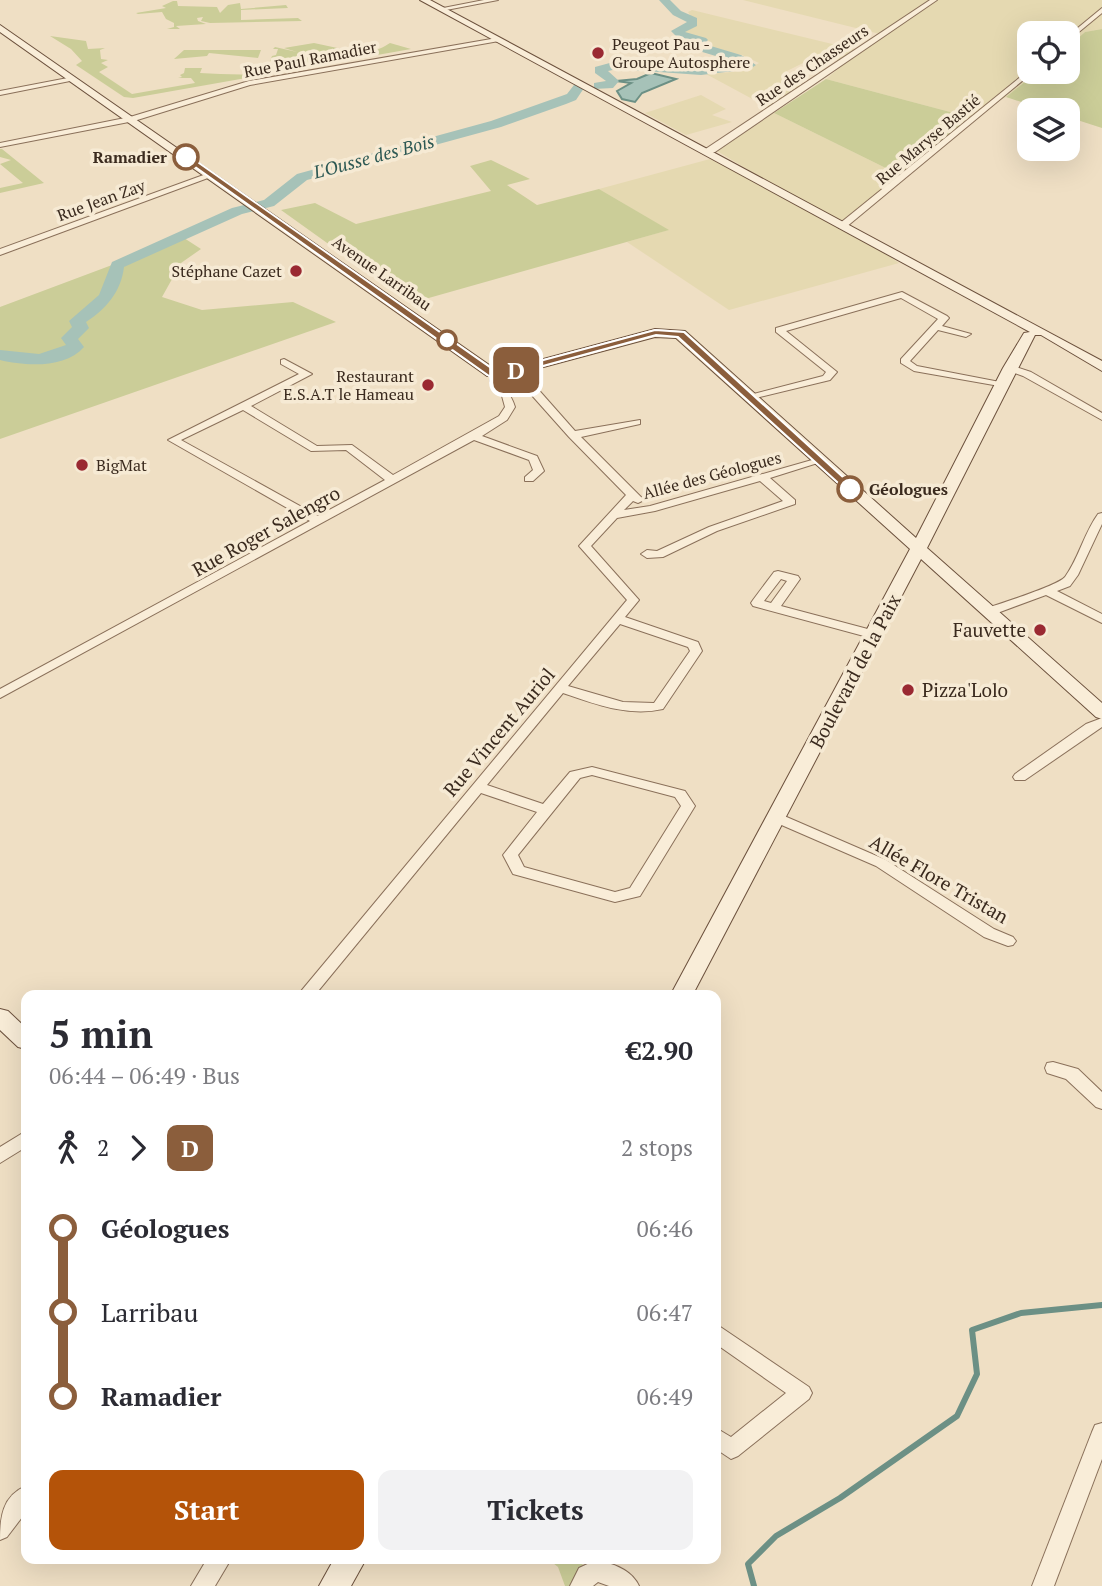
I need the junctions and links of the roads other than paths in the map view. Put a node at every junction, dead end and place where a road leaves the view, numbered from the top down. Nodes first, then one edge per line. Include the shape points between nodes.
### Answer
1 (424, 0) edge
2 (495, 0) edge
3 (934, 0) edge
4 (441, 9) junction
5 (1102, 10) edge
6 (0, 28) edge
7 (1080, 29) edge
8 (498, 40) junction
9 (73, 79) junction
10 (1017, 83) edge
11 (0, 93) edge
12 (131, 119) junction
13 (0, 134) edge
14 (10, 142) junction
15 (0, 145) edge
16 (705, 152) junction
17 (212, 175) junction
18 (842, 226) junction
19 (0, 252) edge
20 (935, 327) junction
21 (966, 334) dead end
22 (1035, 335) junction
23 (284, 362) dead end
24 (1102, 367) edge
25 (522, 368) junction
26 (1010, 368) junction
27 (496, 375) junction
28 (1001, 385) junction
29 (747, 397) junction
30 (244, 406) junction
31 (1102, 417) edge
32 (636, 422) dead end
33 (573, 435) junction
34 (475, 437) junction
35 (819, 461) junction
36 (763, 478) junction
37 (529, 479) dead end
38 (394, 481) junction
39 (631, 496) junction
40 (651, 509) junction
41 (613, 515) junction
42 (1102, 516) edge
43 (320, 521) junction
44 (919, 550) junction
45 (647, 554) dead end
46 (1048, 591) junction
47 (774, 608) dead end
48 (988, 612) junction
49 (619, 619) junction
50 (1102, 619) edge
51 (876, 635) junction
52 (560, 688) junction
53 (0, 694) edge
54 (1102, 713) edge
55 (1102, 722) edge
56 (1020, 777) dead end
57 (479, 787) junction
58 (545, 810) junction
59 (775, 817) junction
60 (1007, 942) dead end
61 (309, 990) edge
62 (684, 990) edge
63 (0, 1017) edge
64 (21, 1036) edge
65 (1053, 1068) dead end
66 (1102, 1102) edge
67 (21, 1141) edge
68 (0, 1156) edge
69 (721, 1336) edge
70 (1102, 1432) edge
71 (721, 1441) edge
72 (21, 1503) edge
73 (0, 1530) edge
74 (217, 1564) edge
75 (348, 1564) edge
76 (202, 1586) edge
77 (334, 1586) edge
78 (581, 1586) edge
79 (628, 1586) edge
80 (1044, 1586) edge

1 - 4 main road
2 - 4 street
3 - 16 street, Rue des Chasseurs
4 - 8 main road
5 - 7 street
6 - 9 main road, Avenue Larribau
8 - 12 street, Rue Paul Ramadier via 249,83
8 - 16 main road
9 - 11 street
9 - 12 main road, Avenue Larribau
10 - 18 street, Rue Maryse Bastié
12 - 14 street, Rue Paul Ramadier
12 - 17 main road, Avenue Larribau
13 - 14 street
14 - 15 street, Rue Paul Ramadier
16 - 18 main road
17 - 19 street, Rue Jean Zay
17 - 27 main road, Avenue Larribau
18 - 22 main road
20 - 21 street
20 - 28 street via 904,361 914,368
20 - 29 street via 944,318 902,295 779,330 832,372 826,378
22 - 24 main road
22 - 26 main road, Boulevard de la Paix
23 - 30 street via 307,374
25 - 27 main road
25 - 29 main road via 671,332 680,334
25 - 33 street via 524,380
26 - 28 main road, Boulevard de la Paix
26 - 31 street
27 - 34 street, Rue Roger Salengro via 510,407 503,418
28 - 44 main road, Boulevard de la Paix
29 - 35 main road
30 - 38 street via 315,449 348,447
30 - 43 street via 173,440
32 - 33 street
33 - 39 street
34 - 37 street via 533,458 539,471
34 - 38 street, Rue Roger Salengro
35 - 36 street, Allée des Géologues
35 - 44 main road
36 - 40 street, Allée des Géologues
36 - 45 street via 791,502 713,529 659,555
38 - 43 street, Rue Roger Salengro
39 - 40 street
39 - 41 street, Rue Vincent Auriol
40 - 41 street, Allée des Géologues
41 - 49 street, Rue Vincent Auriol via 585,546 633,600
42 - 46 street via 1075,573
43 - 53 street, Rue Roger Salengro
44 - 48 main road
44 - 51 main road, Boulevard de la Paix
46 - 48 street
46 - 50 street
47 - 51 street
48 - 54 main road
49 - 52 street, Rue Vincent Auriol
49 - 52 street via 694,645 696,651 658,706 634,708
51 - 59 main road, Boulevard de la Paix
52 - 57 street, Rue Vincent Auriol
55 - 56 street
57 - 58 street
57 - 61 street, Rue Vincent Auriol
58 - 58 street via 510,855 518,870 615,897 635,892 688,806 680,794 592,771 575,775
59 - 60 street, Allée Flore Tristan via 881,863
59 - 62 main road, Boulevard de la Paix
63 - 64 main road
65 - 66 street via 1072,1074
67 - 68 street
69 - 71 street via 802,1393 731,1449
70 - 80 street
72 - 73 street
74 - 76 street
75 - 77 main road
78 - 79 street via 596,1571 609,1573

